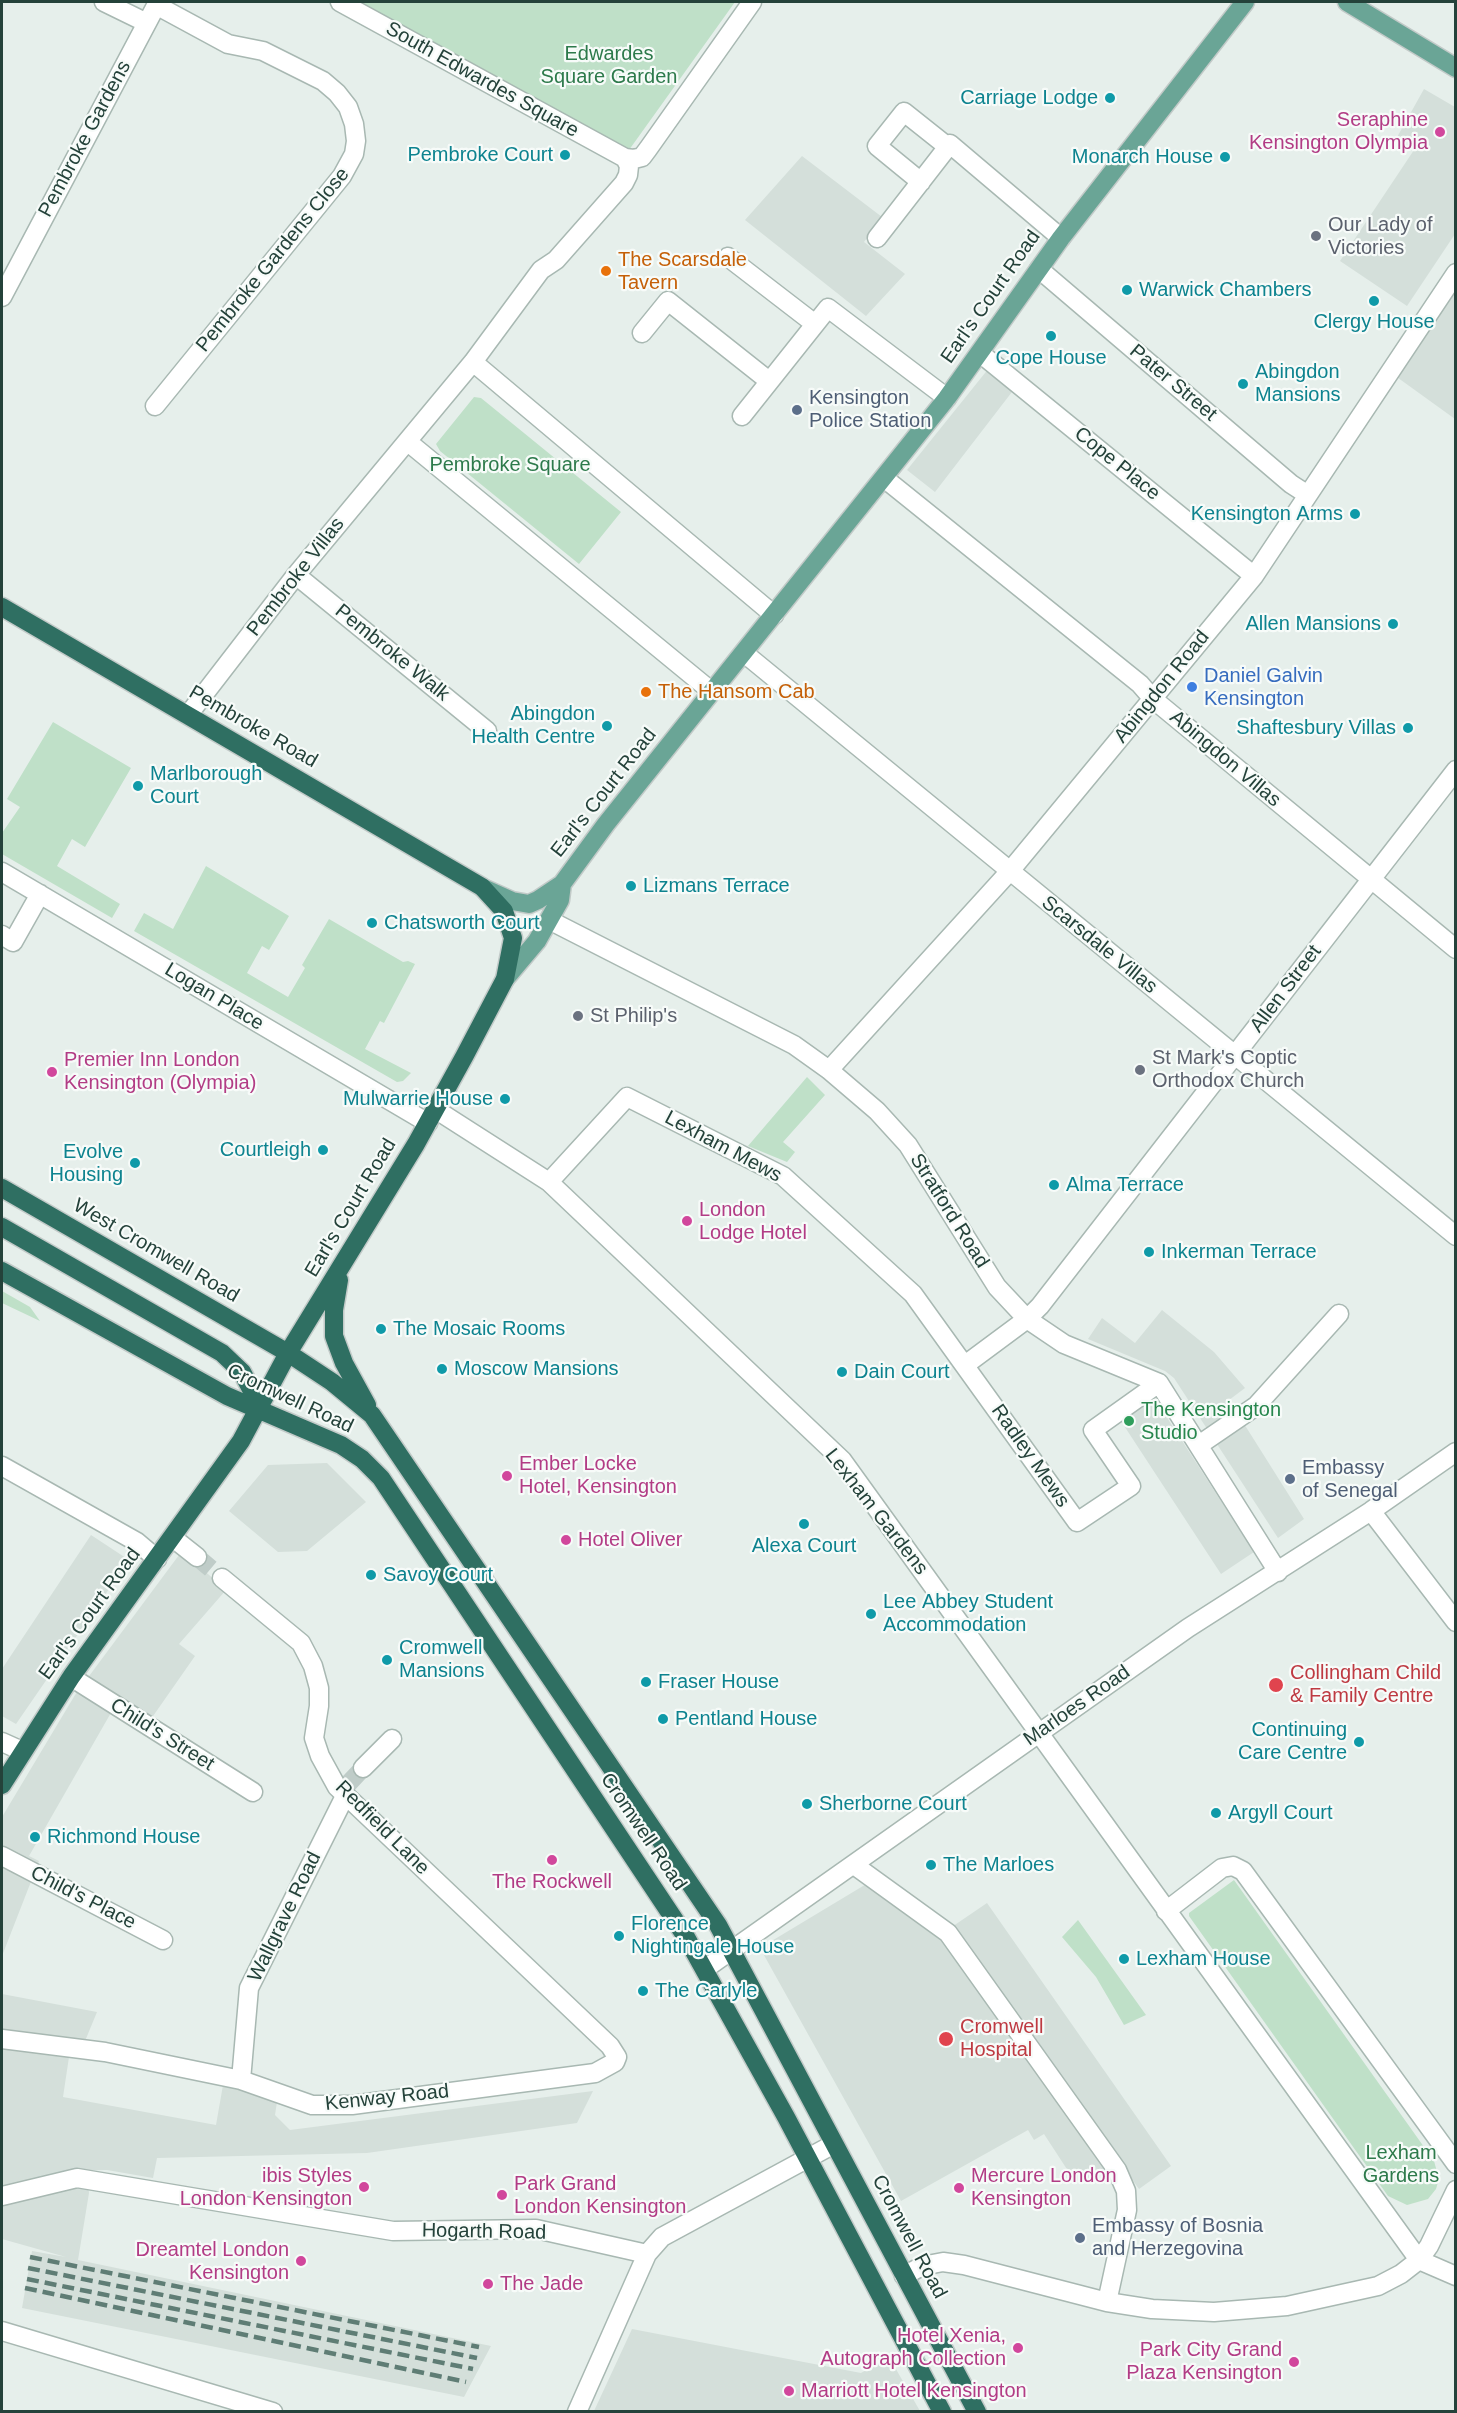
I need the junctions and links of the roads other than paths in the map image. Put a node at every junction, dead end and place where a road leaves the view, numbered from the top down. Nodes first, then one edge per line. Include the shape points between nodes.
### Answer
1 (104, 2) edge
2 (339, 2) edge
3 (752, 2) edge
4 (1245, 2) edge
5 (1347, 2) edge
6 (157, 3) edge
7 (147, 23) junction
8 (1455, 68) edge
9 (948, 147) junction
10 (625, 158) junction
11 (921, 182) junction
12 (877, 238) dead end
13 (1061, 238) junction
14 (728, 257) dead end
15 (1039, 269) junction
16 (1455, 273) edge
17 (2, 297) edge
18 (814, 324) junction
19 (642, 333) dead end
20 (980, 353) junction
21 (473, 362) junction
22 (769, 381) junction
23 (947, 398) junction
24 (155, 406) dead end
25 (742, 416) dead end
26 (408, 442) junction
27 (884, 478) junction
28 (1308, 495) junction
29 (296, 575) junction
30 (1254, 576) junction
31 (2, 607) edge
32 (774, 615) junction
33 (744, 652) junction
34 (711, 692) junction
35 (1153, 699) junction
36 (188, 715) junction
37 (487, 732) dead end
38 (1455, 770) edge
39 (1010, 871) junction
40 (2, 872) edge
41 (1370, 879) junction
42 (562, 884) junction
43 (482, 887) junction
44 (40, 894) junction
45 (549, 920) junction
46 (2, 935) edge
47 (1455, 950) edge
48 (505, 979) junction
49 (1235, 1056) junction
50 (829, 1070) junction
51 (431, 1116) junction
52 (549, 1182) junction
53 (2, 1188) edge
54 (2, 1227) edge
55 (1455, 1236) edge
56 (341, 1266) junction
57 (2, 1271) edge
58 (1339, 1314) dead end
59 (1026, 1319) junction
60 (288, 1353) junction
61 (965, 1365) junction
62 (198, 1379) junction
63 (248, 1382) junction
64 (1159, 1383) junction
65 (258, 1412) junction
66 (372, 1415) junction
67 (1199, 1444) junction
68 (1455, 1452) edge
69 (2, 1466) edge
70 (1371, 1511) junction
71 (173, 1538) junction
72 (197, 1557) tunnel mouth
73 (157, 1559) junction
74 (1278, 1572) junction
75 (222, 1578) tunnel mouth
76 (1455, 1622) edge
77 (71, 1677) junction
78 (1040, 1733) junction
79 (392, 1738) dead end
80 (2, 1742) edge
81 (22, 1751) junction
82 (363, 1768) tunnel mouth
83 (2, 1785) edge
84 (343, 1789) junction
85 (253, 1792) dead end
86 (2, 1856) edge
87 (854, 1865) junction
88 (1166, 1911) junction
89 (163, 1940) dead end
90 (732, 1950) junction
91 (705, 1968) junction
92 (2, 2039) edge
93 (610, 2046) joint
94 (241, 2080) junction
95 (834, 2144) junction
96 (807, 2159) junction
97 (1455, 2164) edge
98 (1455, 2190) edge
99 (2, 2196) edge
100 (647, 2254) junction
101 (1419, 2260) junction
102 (904, 2276) junction
103 (1455, 2276) edge
104 (1107, 2302) junction
105 (2, 2331) edge
106 (273, 2412) edge
107 (578, 2412) edge
108 (942, 2412) edge
109 (977, 2412) edge

1 - 7 street
2 - 10 street, South Edwardes Square
3 - 10 street via 642,157
4 - 13 main road, Earl's Court Road
5 - 8 main road
6 - 7 street, Pembroke Gardens
6 - 24 street, Pembroke Gardens Close via 228,44 263,51 323,81 348,107 356,141 342,176
7 - 17 street, Pembroke Gardens
9 - 11 street
9 - 11 street via 904,112 877,146
9 - 13 street via 950,144
10 - 21 street via 629,166 624,183 556,260 541,270
11 - 12 street
13 - 15 main road, Earl's Court Road
14 - 18 street
15 - 20 main road, Earl's Court Road
15 - 28 street, Pater Street
16 - 28 street, Abingdon Road
18 - 22 street
18 - 23 street via 828,308
19 - 22 street via 668,302
20 - 23 main road, Earl's Court Road
20 - 30 street, Cope Place
21 - 26 street
21 - 32 street
22 - 25 street
23 - 27 main road, Earl's Court Road
26 - 29 street, Pembroke Villas
26 - 34 street
27 - 32 main road, Earl's Court Road
27 - 35 street, Abingdon Villas via 1140,684
28 - 30 street, Abingdon Road
29 - 36 street, Pembroke Villas
29 - 37 street, Pembroke Walk
30 - 35 street, Abingdon Road
31 - 36 highway, Pembroke Road
32 - 33 main road, Earl's Court Road
33 - 34 main road, Earl's Court Road
33 - 39 street, Scarsdale Villas
34 - 42 main road, Earl's Court Road
35 - 39 street, Abingdon Road
35 - 41 street, Abingdon Villas
36 - 43 highway, Pembroke Road
38 - 41 street, Allen Street
39 - 49 street, Scarsdale Villas
39 - 50 street, Abingdon Road
40 - 44 street, Logan Place
41 - 47 street, Abingdon Villas
41 - 49 street, Allen Street
42 - 43 main road, Pembroke Road via 529,904 512,902
42 - 45 main road, Earl's Court Road via 560,900
43 - 48 highway, Pembroke Road via 504,911 511,926 513,949
44 - 46 street via 13,942
44 - 51 street, Logan Place
45 - 48 main road, Earl's Court Road
45 - 50 street, Stratford Road via 755,1023
48 - 51 highway, Earl's Court Road
49 - 55 street, Scarsdale Villas
49 - 59 street, Allen Street
50 - 59 street, Stratford Road via 877,1111 908,1145 997,1287
51 - 52 street, Lexham Gardens
51 - 56 highway, Earl's Court Road
52 - 61 street, Lexham Mews via 627,1097 783,1176 913,1294
52 - 78 street, Lexham Gardens via 842,1460
53 - 60 highway, West Cromwell Road
54 - 63 highway via 212,1345 233,1362
56 - 60 highway, Earl's Court Road
56 - 66 highway via 334,1336
57 - 62 highway
58 - 67 street via 1256,1406
59 - 61 street
59 - 64 street, Stratford Road via 1064,1344
60 - 63 highway via 266,1373
60 - 65 highway, Earl's Court Road
60 - 66 highway, Cromwell Road
61 - 64 street, Radley Mews via 1077,1522 1131,1486 1093,1430
62 - 63 highway via 220,1385
62 - 65 highway, Cromwell Road
63 - 65 highway
64 - 67 street
65 - 71 highway, Earl's Court Road
65 - 91 highway, Cromwell Road via 341,1445 381,1478
66 - 90 highway, Cromwell Road
67 - 74 street
68 - 70 street, Marloes Road
69 - 73 street via 137,1542
70 - 74 street, Marloes Road
70 - 76 street
71 - 72 street
71 - 73 highway, Earl's Court Road
73 - 77 highway, Earl's Court Road
74 - 78 street, Marloes Road via 1188,1628
75 - 84 street, Redfield Lane via 301,1642 319,1688 314,1738 320,1756
77 - 81 highway, Earl's Court Road
77 - 85 street, Child's Street
78 - 87 street, Marloes Road
78 - 88 street, Lexham Gardens
79 - 82 street
80 - 81 street
81 - 83 highway, Earl's Court Road
84 - 93 street, Redfield Lane
84 - 94 street, Wallgrave Road via 249,1988
86 - 89 street, Child's Place
87 - 90 street, Marloes Road
87 - 104 street via 948,1933 1117,2170 1126,2191 1127,2210
88 - 97 street via 1222,1868 1233,1866 1243,1871
88 - 101 street, Lexham Gardens
90 - 91 street, Marloes Road
90 - 95 highway, Cromwell Road
91 - 96 highway, Cromwell Road
92 - 94 street, Kenway Road via 105,2052
93 - 94 street, Kenway Road via 617,2057 615,2062 595,2073 352,2105 312,2105
95 - 96 street
95 - 102 highway, Cromwell Road
96 - 100 street via 662,2237
96 - 108 highway, Cromwell Road
98 - 101 street
99 - 100 street, Hogarth Road via 77,2178 393,2231 536,2229
100 - 107 street
101 - 103 street
101 - 104 street via 1378,2286 1287,2306 1214,2312
102 - 104 street via 932,2263 953,2264
102 - 109 highway, Cromwell Road
105 - 106 street

